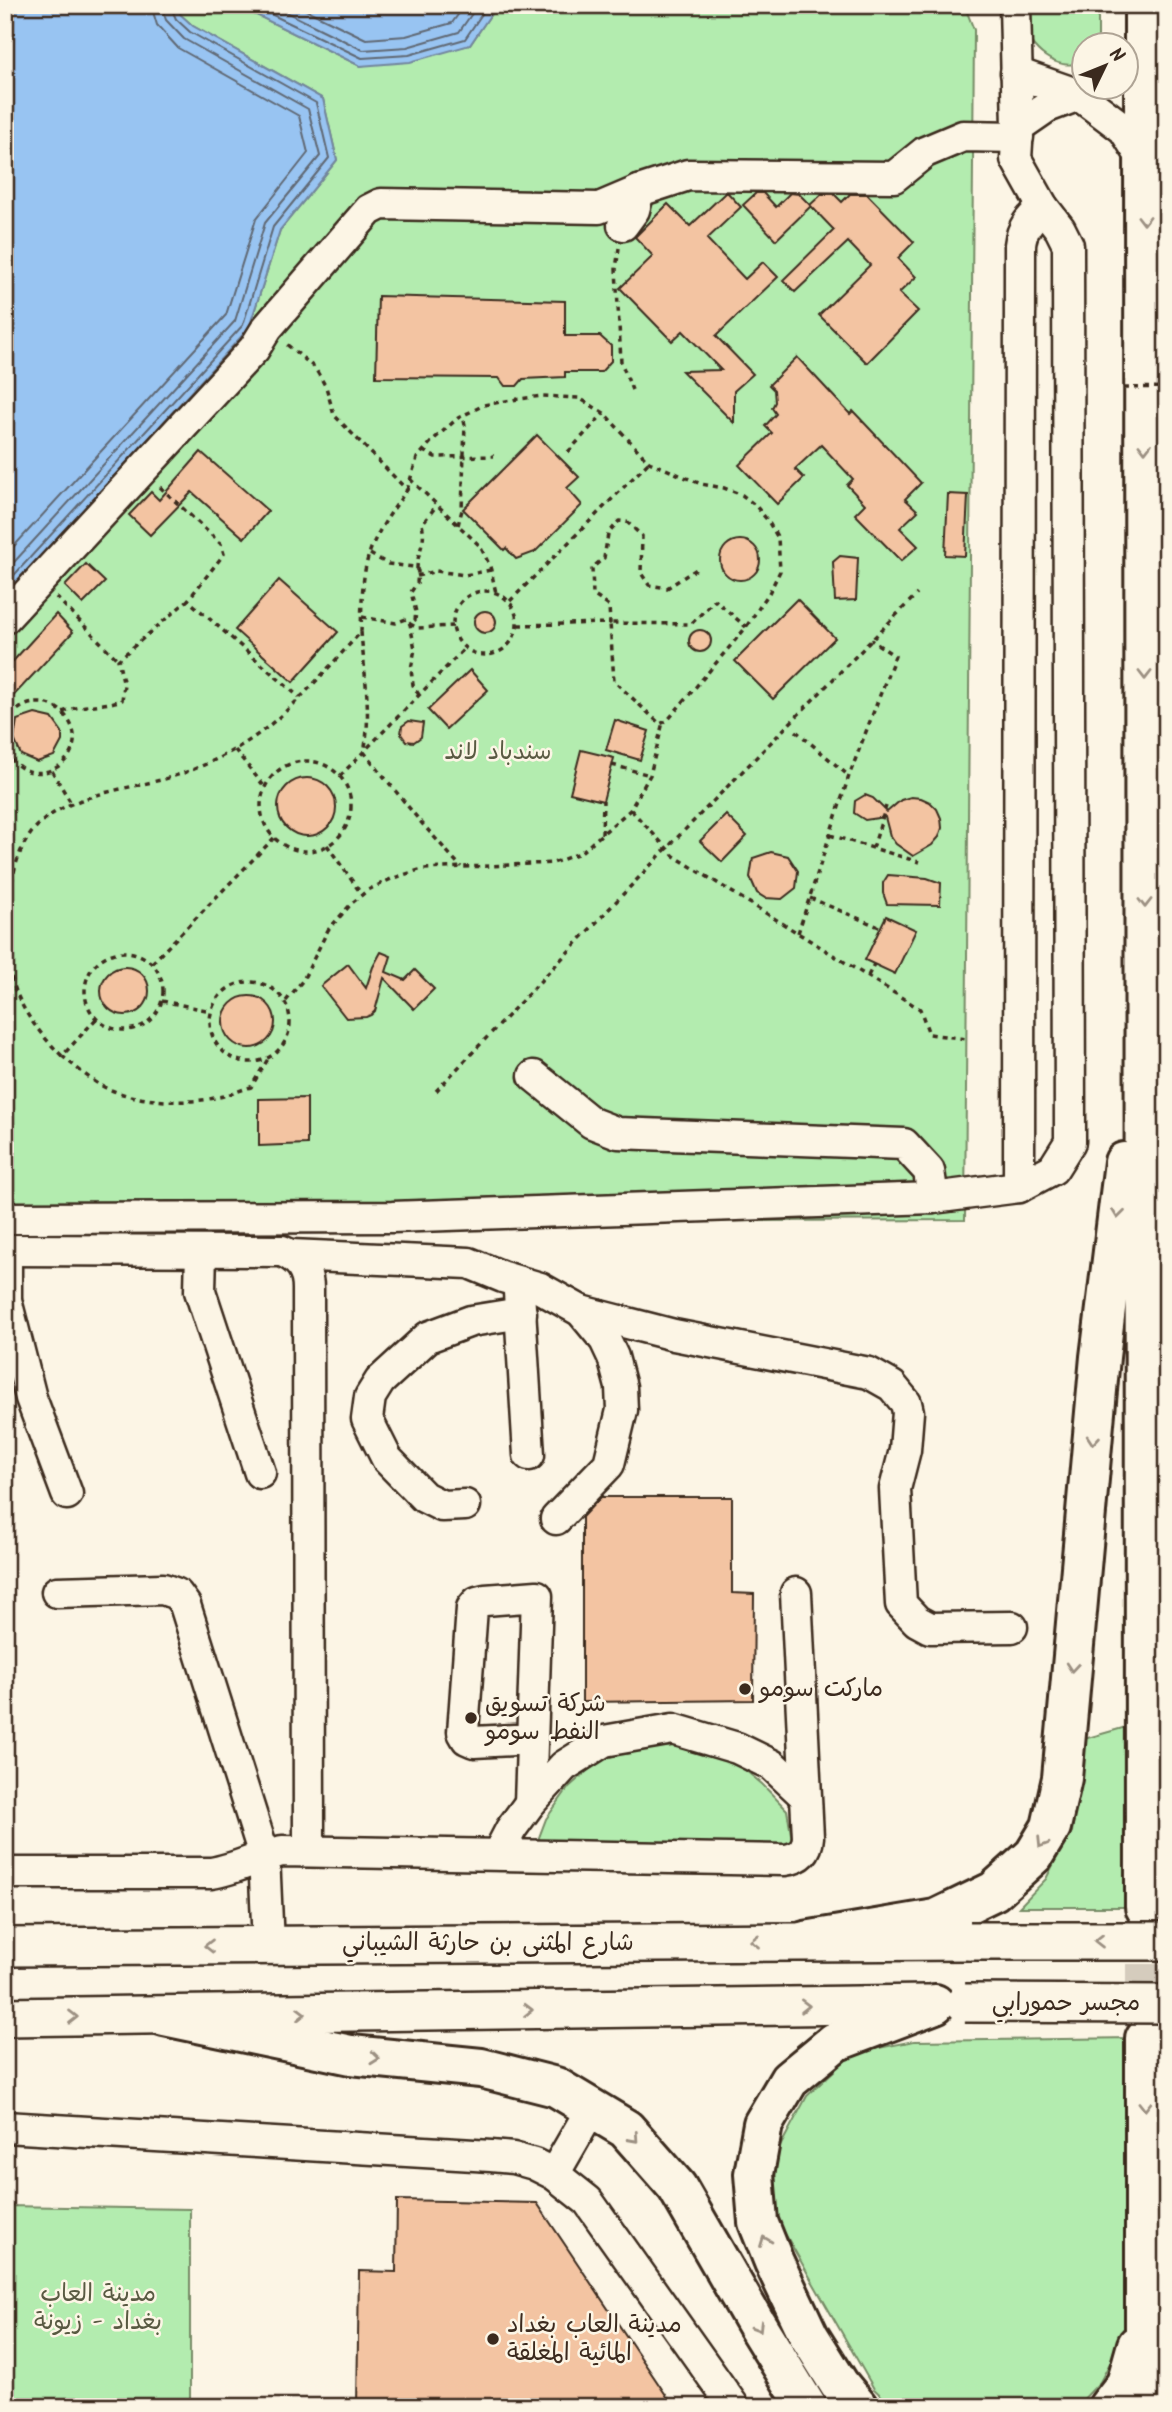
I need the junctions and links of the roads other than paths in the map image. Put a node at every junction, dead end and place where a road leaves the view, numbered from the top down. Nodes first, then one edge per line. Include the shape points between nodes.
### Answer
1 (1015, 5) edge
2 (1138, 30) edge
3 (1016, 74) junction
4 (1070, 88) edge
5 (1070, 97) edge
6 (1095, 102) edge
7 (1018, 132) junction
8 (1144, 161) junction
9 (639, 191) junction
10 (1043, 207) junction
11 (623, 225) road end
12 (5, 618) edge
13 (1145, 1001) junction
14 (534, 1076) dead end
15 (1019, 1187) junction
16 (933, 1198) junction
17 (5, 1218) edge
18 (5, 1250) edge
19 (201, 1251) junction
20 (291, 1255) junction
21 (519, 1282) junction
22 (581, 1311) junction
23 (521, 1313) junction
24 (529, 1455) dead end
25 (260, 1473) dead end
26 (67, 1494) dead end
27 (465, 1505) dead end
28 (556, 1519) dead end
29 (57, 1592) dead end
30 (796, 1593) dead end
31 (1012, 1627) dead end
32 (532, 1739) junction
33 (805, 1796) junction
34 (530, 1803) junction
35 (285, 1853) junction
36 (498, 1854) junction
37 (5, 1873) edge
38 (1145, 1908) tunnel mouth
39 (805, 1941) junction
40 (1167, 1941) edge
41 (277, 1945) junction
42 (5, 1947) edge
43 (950, 2003) junction
44 (1167, 2004) edge
45 (164, 2016) junction
46 (5, 2017) edge
47 (1145, 2038) tunnel mouth
48 (592, 2108) junction
49 (5, 2127) edge
50 (554, 2174) junction
51 (1145, 2316) junction
52 (734, 2407) edge
53 (807, 2407) edge
54 (859, 2407) edge
55 (1108, 2407) edge
56 (1145, 2407) edge

1 - 3 street
2 - 8 highway
3 - 4 street
3 - 7 street
5 - 7 street via 1047,107
6 - 8 street via 1124,130
7 - 9 street via 963,136 925,152 894,177 688,175
7 - 10 street via 1016,159
8 -> 13 highway
9 - 11 street via 634,210
9 - 12 street via 599,208 381,204 369,210 254,349
10 - 15 street via 1026,223 1020,246
10 - 15 street via 1068,245 1070,1142 1053,1169
13 - 38 highway
13 -> 39 highway via 1100,1357 1062,1779 1051,1827 1034,1855 994,1891 936,1919
14 - 16 street via 592,1124 618,1133 904,1144 929,1171
15 - 16 street
16 - 17 street via 392,1217
18 - 19 street
18 - 26 street via 6,1300 31,1398
19 - 20 street
19 - 25 street via 200,1291
20 - 21 street via 469,1263
20 - 35 street via 305,1270 308,1289
21 - 22 street
21 - 23 street
22 - 28 street via 613,1357 622,1410 609,1464
22 - 31 street via 674,1335 869,1373 892,1386 908,1412 895,1489 901,1604 930,1629
23 - 24 street
23 - 27 street via 471,1321 428,1337 370,1396 367,1419 399,1474 424,1497 442,1506
29 - 35 street via 163,1589 177,1594
30 - 33 street
32 - 32 street via 537,1596 477,1602 472,1608 463,1732 474,1742
32 - 34 street
33 - 34 street via 772,1765 737,1748 673,1729 604,1741 564,1766
33 - 36 street via 807,1844 802,1854 792,1859
34 - 36 street
35 - 36 street
35 - 37 street via 211,1873
35 - 41 street
40 -> 39 main road, شارع المثنى بن حارثة الشيباني, bridge
39 -> 41 main road, شارع المثنى بن حارثة الشيباني
41 -> 42 main road, شارع المثنى بن حارثة الشيباني
43 - 44 main road, مجسر حمورابي, bridge
45 -> 43 main road
54 -> 43 highway via 809,2336 758,2222 754,2174 764,2124 789,2080 835,2042
46 -> 45 main road
45 -> 48 highway via 351,2055 481,2068 556,2087
47 -> 51 highway
48 - 50 street
48 -> 53 highway via 626,2129 677,2188
49 - 50 street via 491,2156 513,2158
50 - 52 street via 587,2201
51 - 55 highway via 1126,2384
51 - 56 highway

